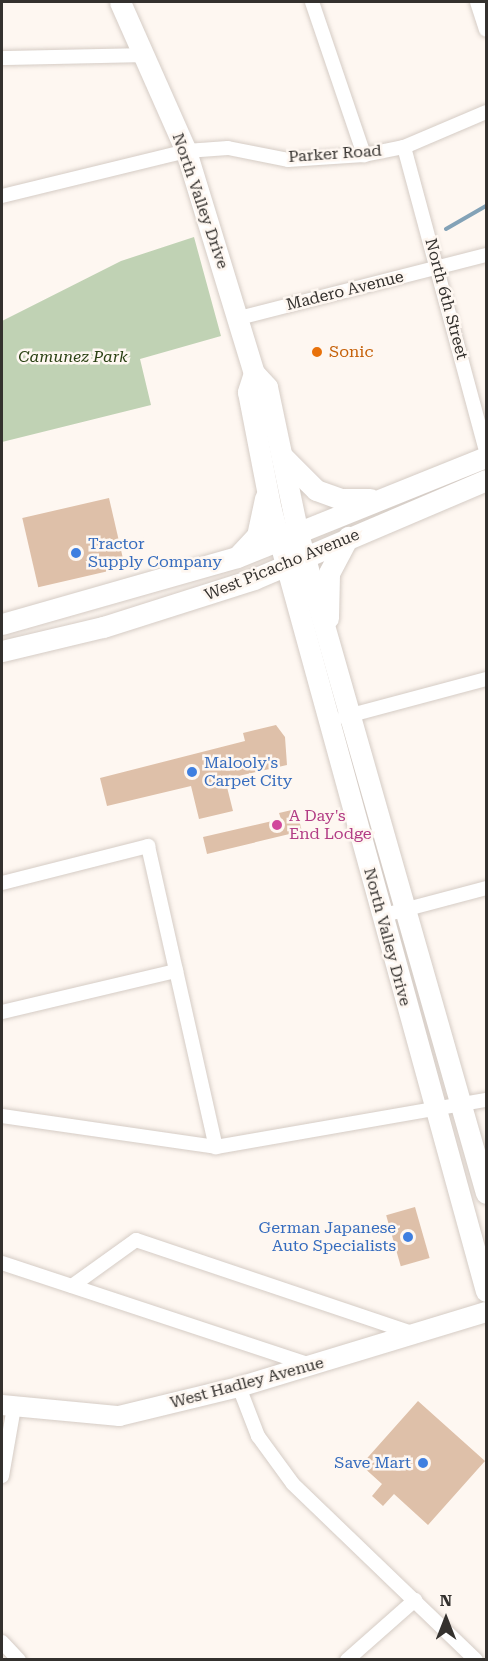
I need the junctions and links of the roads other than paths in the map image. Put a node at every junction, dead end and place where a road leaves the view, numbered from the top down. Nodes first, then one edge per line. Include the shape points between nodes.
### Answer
1 (120, 2) edge
2 (312, 2) edge
3 (477, 2) edge
4 (486, 30) edge
5 (141, 55) junction
6 (2, 58) edge
7 (486, 112) edge
8 (404, 147) junction
9 (186, 151) junction
10 (364, 155) junction
11 (2, 196) edge
12 (486, 255) edge
13 (439, 268) junction
14 (239, 318) junction
15 (254, 373) junction
16 (486, 451) edge
17 (281, 454) junction
18 (486, 457) edge
19 (486, 480) edge
20 (265, 488) junction
21 (380, 499) junction
22 (348, 537) junction
23 (289, 538) junction
24 (237, 557) junction
25 (295, 562) junction
26 (254, 579) junction
27 (297, 606) junction
28 (2, 624) edge
29 (327, 639) junction
30 (2, 651) edge
31 (486, 679) edge
32 (351, 715) junction
33 (327, 722) junction
34 (2, 883) edge
35 (486, 888) edge
36 (406, 909) junction
37 (381, 916) junction
38 (176, 970) junction
39 (2, 1012) edge
40 (486, 1100) edge
41 (460, 1108) junction
42 (435, 1113) junction
43 (2, 1116) edge
44 (216, 1147) junction
45 (486, 1192) edge
46 (2, 1263) edge
47 (72, 1286) junction
48 (486, 1291) edge
49 (486, 1312) edge
50 (416, 1334) junction
51 (310, 1365) junction
52 (239, 1387) junction
53 (8, 1406) edge
54 (2, 1476) edge
55 (415, 1600) junction
56 (347, 1659) edge
57 (476, 1659) edge

1 - 5 main road, North Valley Drive
2 - 10 street
3 - 4 street
5 - 6 street
5 - 9 main road, North Valley Drive
7 - 8 street, Parker Road
8 - 10 street, Parker Road
8 - 13 street, North 6th Street
9 - 10 street, Parker Road via 228,148 288,160
9 - 11 street, Parker Road
9 - 14 main road, North Valley Drive
12 - 13 street, Madero Avenue
13 - 14 street, Madero Avenue
13 - 16 street, North 6th Street
14 - 15 main road, North Valley Drive
15 - 17 main road, North Valley Drive via 267,387
15 - 20 main road, North Valley Drive via 248,392
17 - 21 main road via 316,490 341,499
17 - 23 main road, North Valley Drive
18 - 21 main road, West Picacho Avenue
19 - 22 main road, West Picacho Avenue
20 - 23 main road, North Valley Drive
20 - 24 main road via 257,536
21 - 23 main road, West Picacho Avenue
22 - 25 main road, West Picacho Avenue
22 - 29 main road via 329,573
23 - 24 main road, West Picacho Avenue
23 - 25 main road, North Valley Drive
24 - 28 main road, West Picacho Avenue
25 - 26 main road, West Picacho Avenue
25 - 27 main road, North Valley Drive
25 - 29 main road, North Valley Drive
26 - 27 main road via 272,583
26 - 30 main road, West Picacho Avenue via 103,627
27 - 33 main road, North Valley Drive
29 - 32 main road, North Valley Drive
31 - 32 street
32 - 33 street
32 - 36 main road, North Valley Drive
33 - 37 main road, North Valley Drive
34 - 38 street via 148,846
35 - 36 street
36 - 37 street
36 - 41 main road, North Valley Drive
37 - 42 main road, North Valley Drive
38 - 39 street
38 - 44 street
40 - 41 street
41 - 42 street
41 - 45 main road, North Valley Drive
42 - 44 street
42 - 48 main road, North Valley Drive
43 - 44 street
46 - 47 street
47 - 50 street via 136,1240
47 - 51 street
49 - 50 street, West Hadley Avenue
50 - 51 street, West Hadley Avenue
51 - 52 street, West Hadley Avenue
52 - 53 street, West Hadley Avenue via 119,1416
52 - 55 street via 258,1436 293,1484
53 - 54 street
55 - 56 street
55 - 57 street

